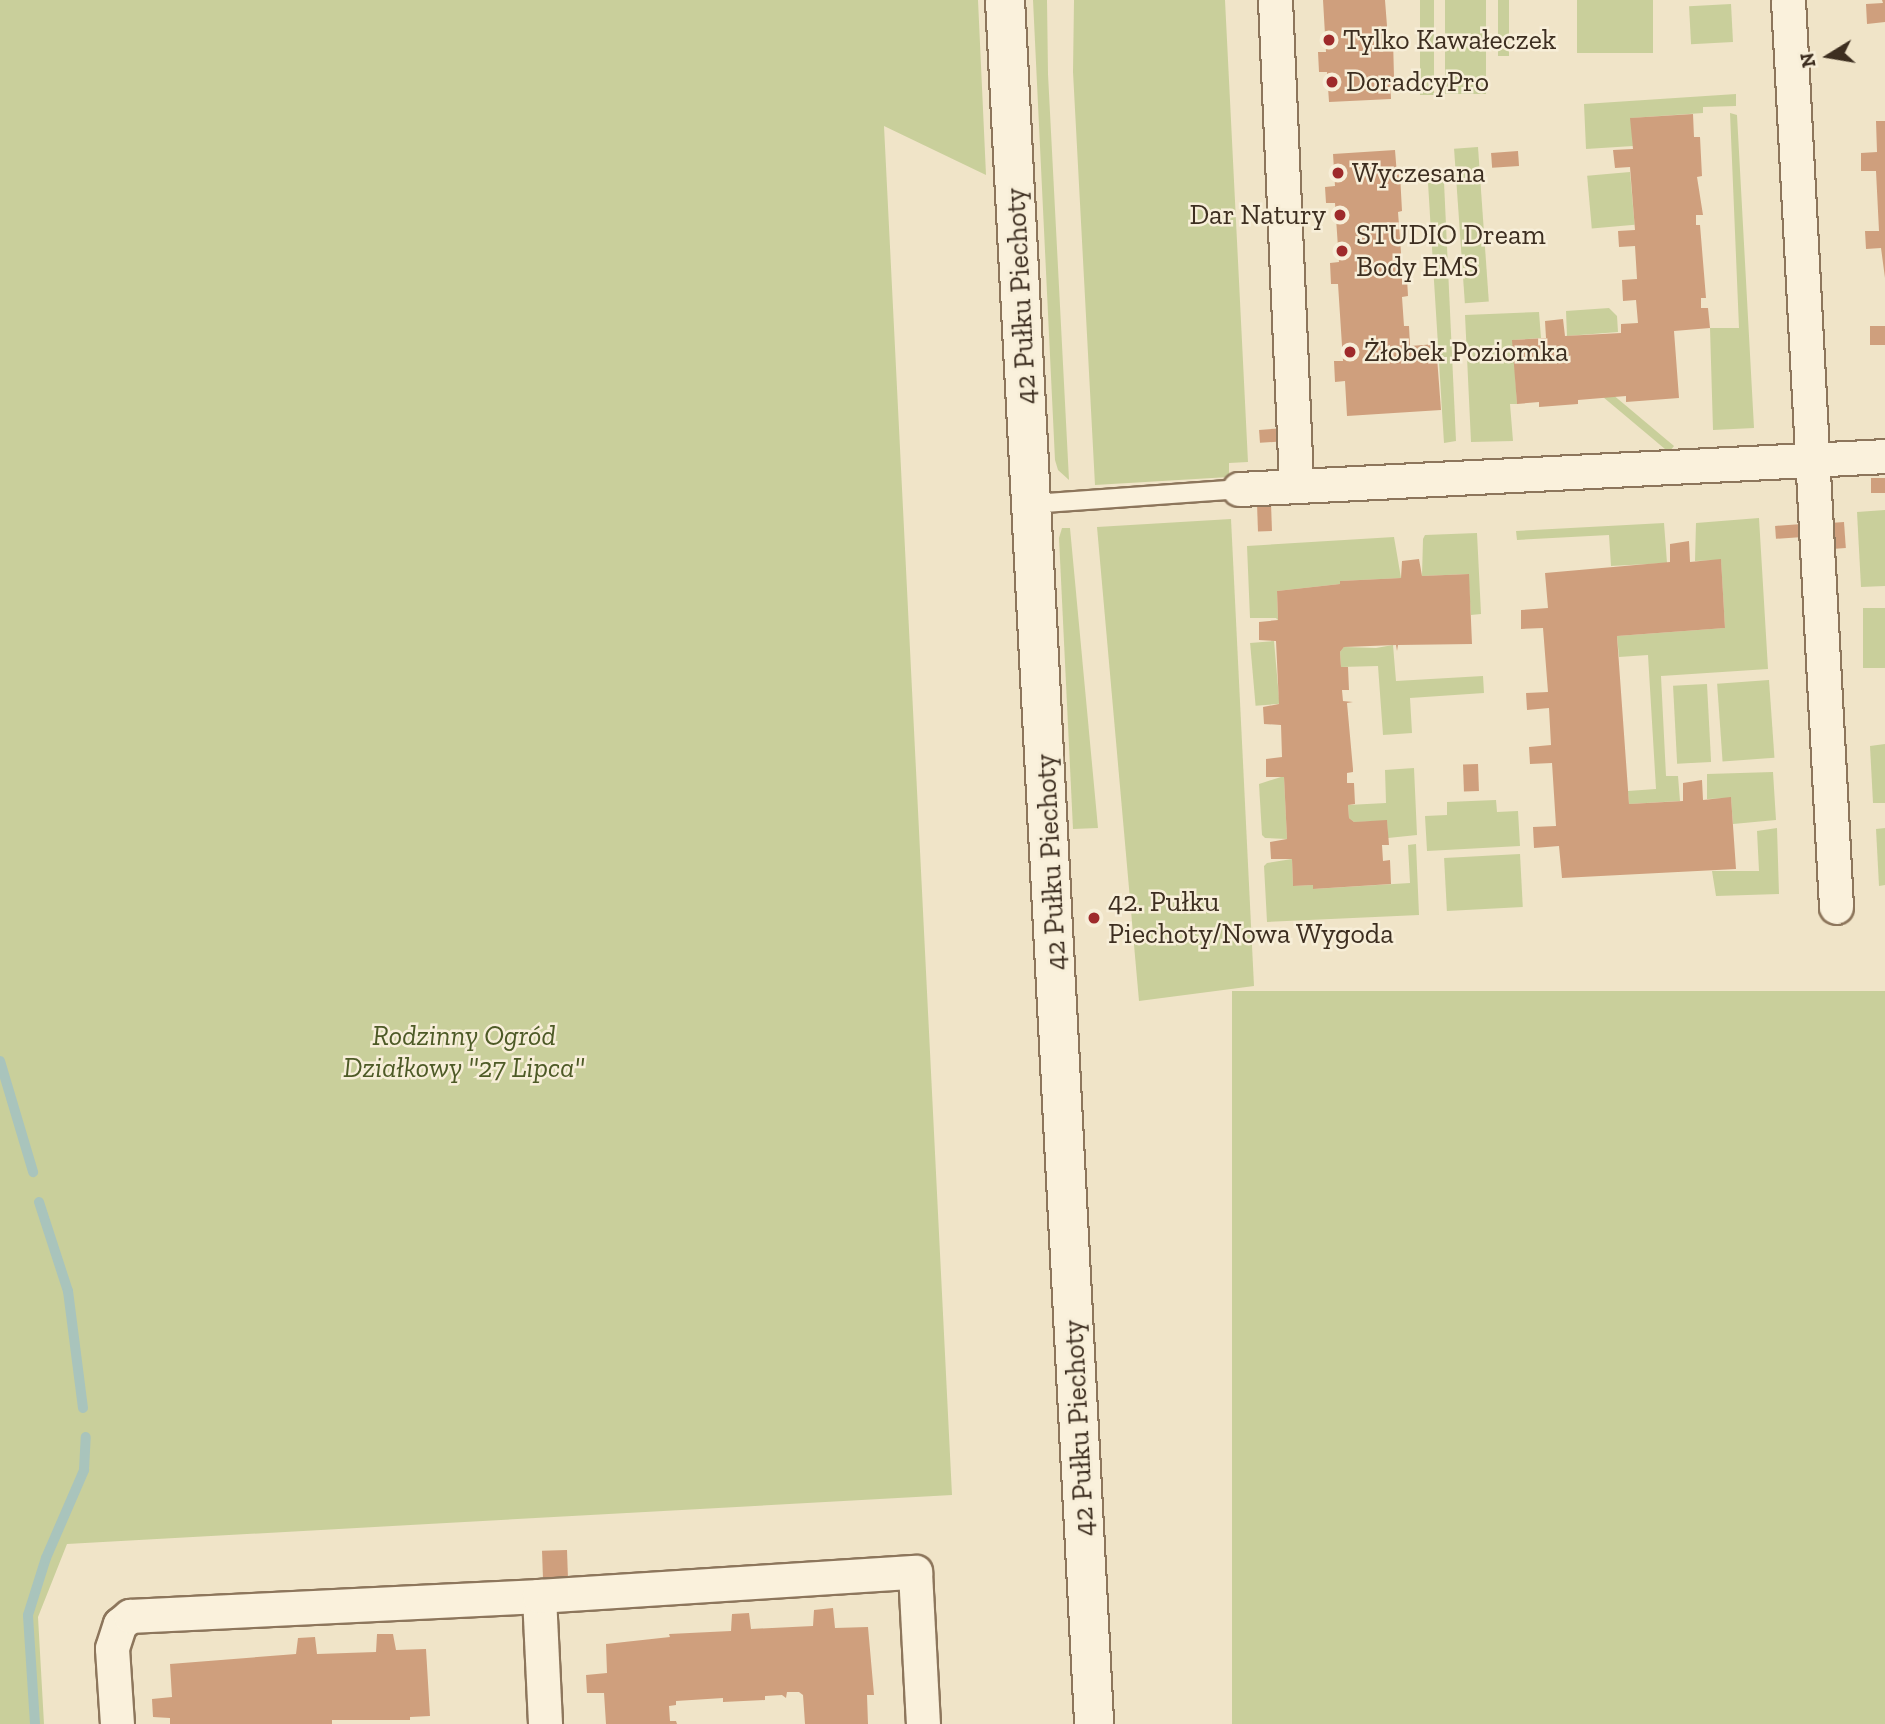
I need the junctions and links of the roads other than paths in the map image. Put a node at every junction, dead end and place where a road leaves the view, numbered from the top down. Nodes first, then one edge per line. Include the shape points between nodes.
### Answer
1 (1005, 0) edge
2 (1275, 0) edge
3 (1788, 0) edge
4 (1885, 456) edge
5 (1815, 460) junction
6 (1296, 486) junction
7 (1239, 489) joint
8 (1032, 504) junction
9 (1836, 907) dead end
10 (539, 1596) junction
11 (117, 1724) edge
12 (545, 1724) edge
13 (923, 1724) edge
14 (1094, 1724) edge

1 - 8 street, 42 Pułku Piechoty
2 - 6 street
3 - 5 street
4 - 5 street
5 - 6 street
5 - 9 street
6 - 7 street
7 - 8 lane
8 - 14 street, 42 Pułku Piechoty
10 - 11 street via 130,1616 120,1624 111,1648
10 - 12 street
10 - 13 street via 915,1572

